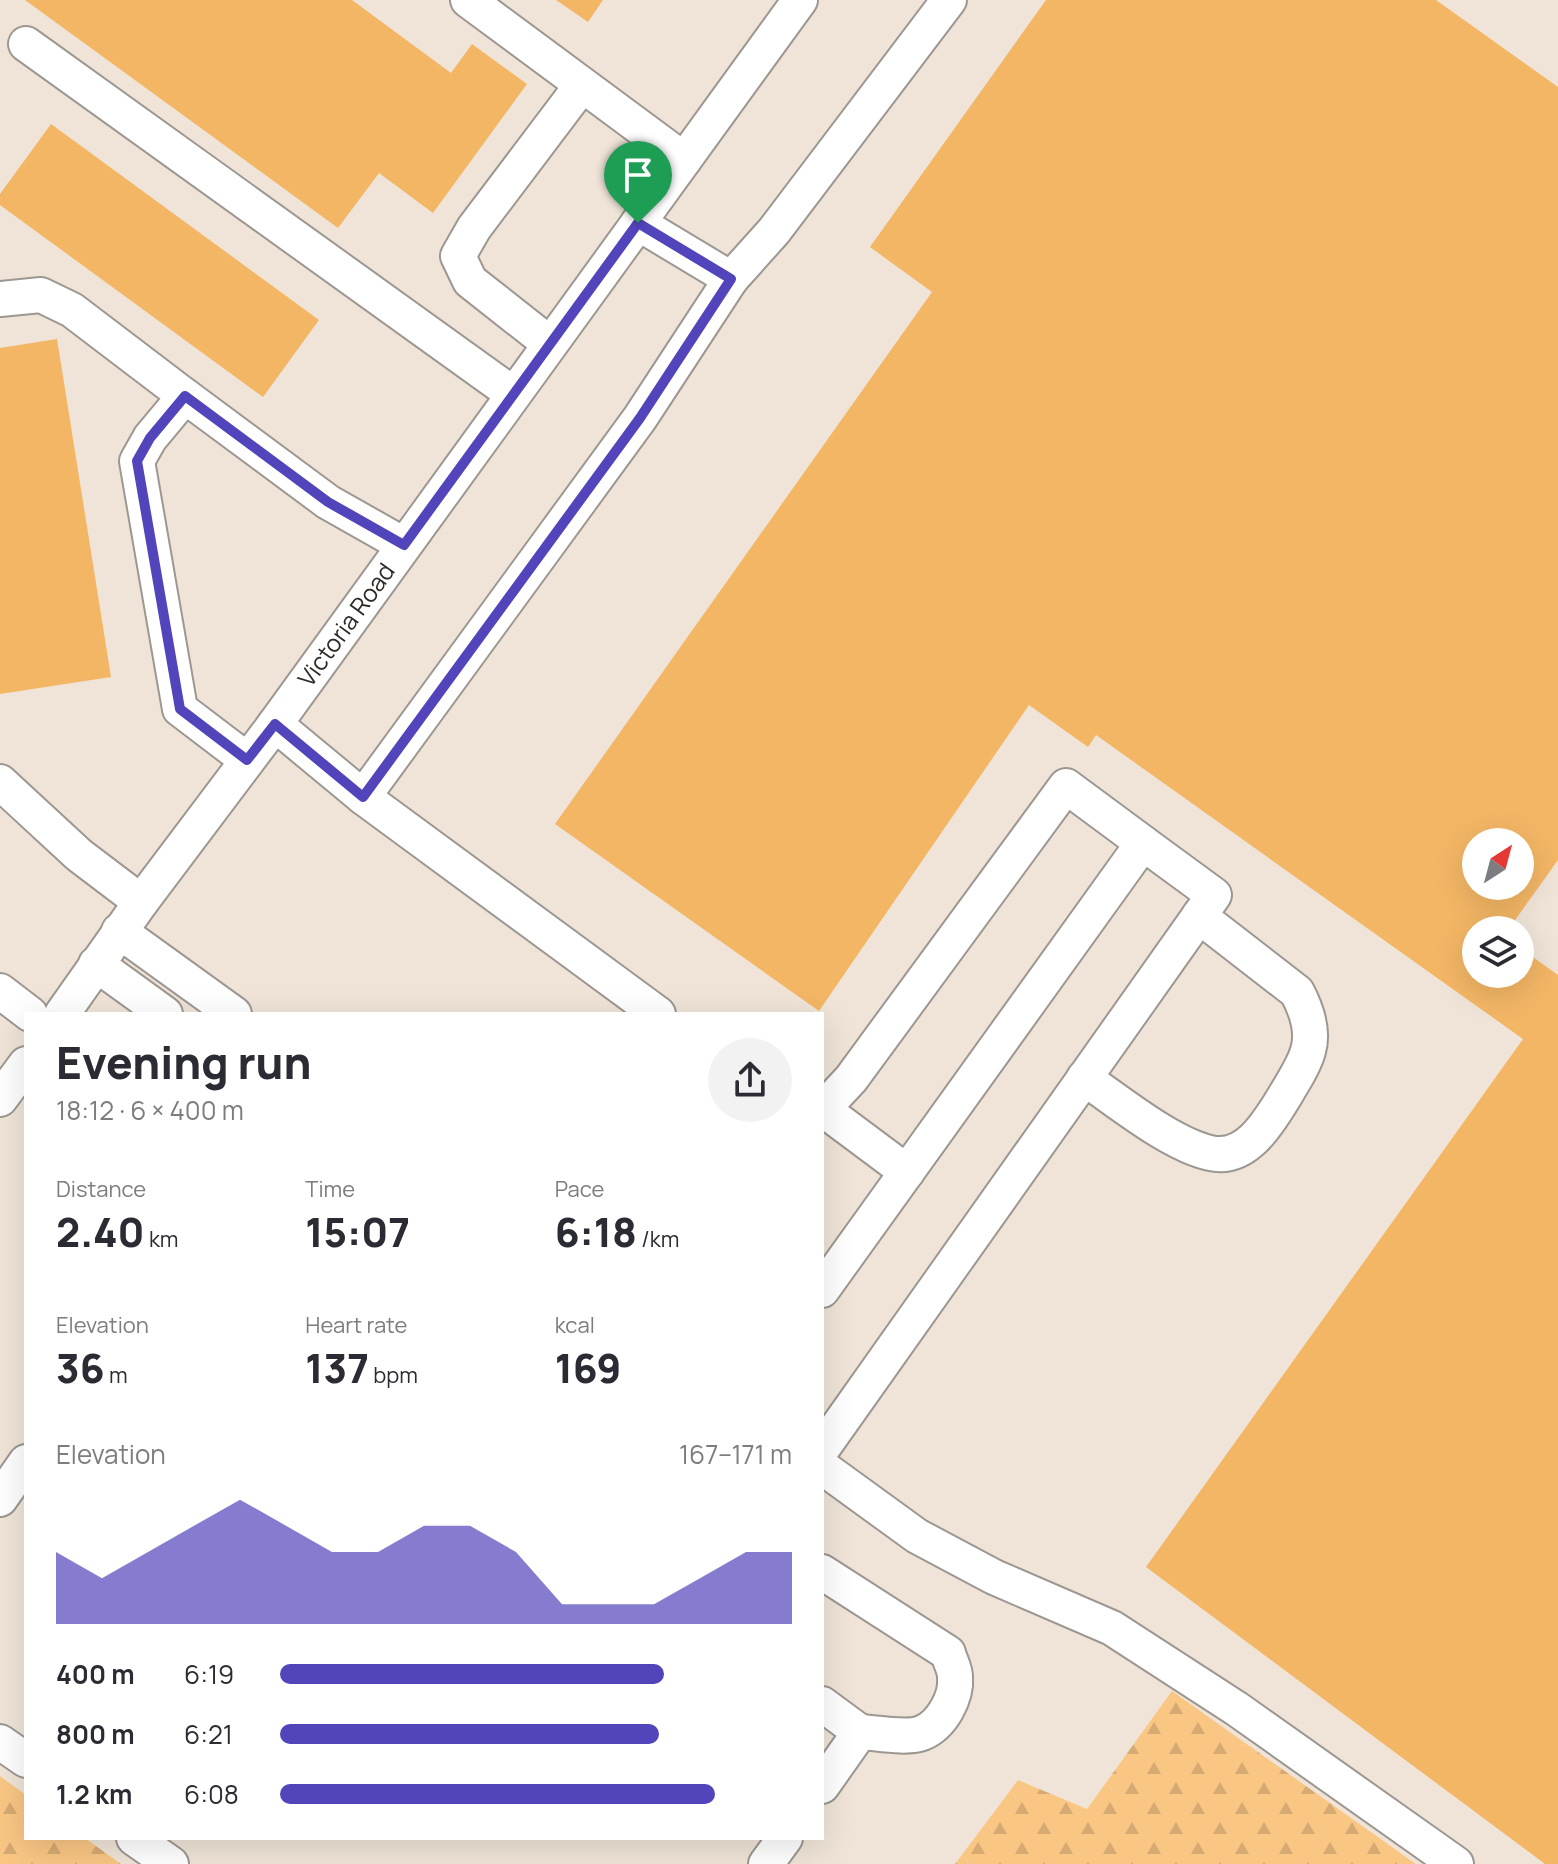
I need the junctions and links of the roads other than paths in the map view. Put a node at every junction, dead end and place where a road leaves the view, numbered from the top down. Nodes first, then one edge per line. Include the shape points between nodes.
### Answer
1 (468, 0) edge
2 (800, 0) edge
3 (949, 0) edge
4 (26, 44) dead end
5 (582, 85) junction
6 (684, 160) junction
7 (638, 223) junction
8 (731, 279) junction
9 (0, 299) edge
10 (550, 344) junction
11 (513, 394) junction
12 (185, 396) junction
13 (404, 545) junction
14 (275, 724) junction
15 (247, 760) junction
16 (0, 782) edge
17 (363, 797) junction
18 (1143, 843) junction
19 (141, 902) junction
20 (1199, 916) junction
21 (119, 931) junction
22 (96, 964) junction
23 (0, 991) edge
24 (27, 1012) edge
25 (63, 1012) edge
26 (162, 1012) edge
27 (231, 1012) edge
28 (655, 1012) edge
29 (24, 1067) edge
30 (1084, 1078) junction
31 (0, 1099) edge
32 (824, 1109) edge
33 (824, 1111) edge
34 (907, 1172) junction
35 (824, 1287) edge
36 (824, 1446) edge
37 (24, 1465) edge
38 (824, 1468) edge
39 (0, 1499) edge
40 (824, 1573) edge
41 (824, 1705) edge
42 (860, 1732) junction
43 (0, 1742) edge
44 (24, 1759) edge
45 (824, 1783) edge
46 (137, 1840) edge
47 (784, 1840) edge
48 (171, 1864) edge
49 (766, 1864) edge
50 (1456, 1864) edge

1 - 5 street
2 - 6 street, Victoria Road
3 - 8 street via 774,231
4 - 11 street
5 - 6 street
5 - 10 street via 458,256 470,281
6 - 7 street, Victoria Road
7 - 8 street
7 - 10 street, Victoria Road
8 - 17 street via 640,418
9 - 12 street via 41,295 72,310
10 - 11 street, Victoria Road
11 - 13 street, Victoria Road
12 - 13 street via 328,502
12 - 15 street via 143,449 137,461 139,477 180,709
13 - 14 street, Victoria Road
14 - 15 street, Victoria Road
14 - 17 street
15 - 19 street, Victoria Road
16 - 19 street via 79,855
17 - 28 street
18 - 20 street via 1214,895
18 - 32 street via 1066,786
18 - 34 street
19 - 21 street, Victoria Road
20 - 30 street
20 - 30 street via 1297,992 1305,1006 1309,1048 1269,1122 1233,1152 1212,1154 1176,1140
21 - 22 street, Victoria Road
21 - 27 street
22 - 25 street, Victoria Road
22 - 26 street
23 - 24 street
29 - 31 street
30 - 36 street
33 - 34 street
34 - 35 street
37 - 39 street
38 - 50 street via 917,1536 994,1577 1112,1628
40 - 42 street via 948,1653 956,1676 953,1700 923,1733
41 - 42 street
42 - 45 street
43 - 44 street
46 - 48 street
47 - 49 street

